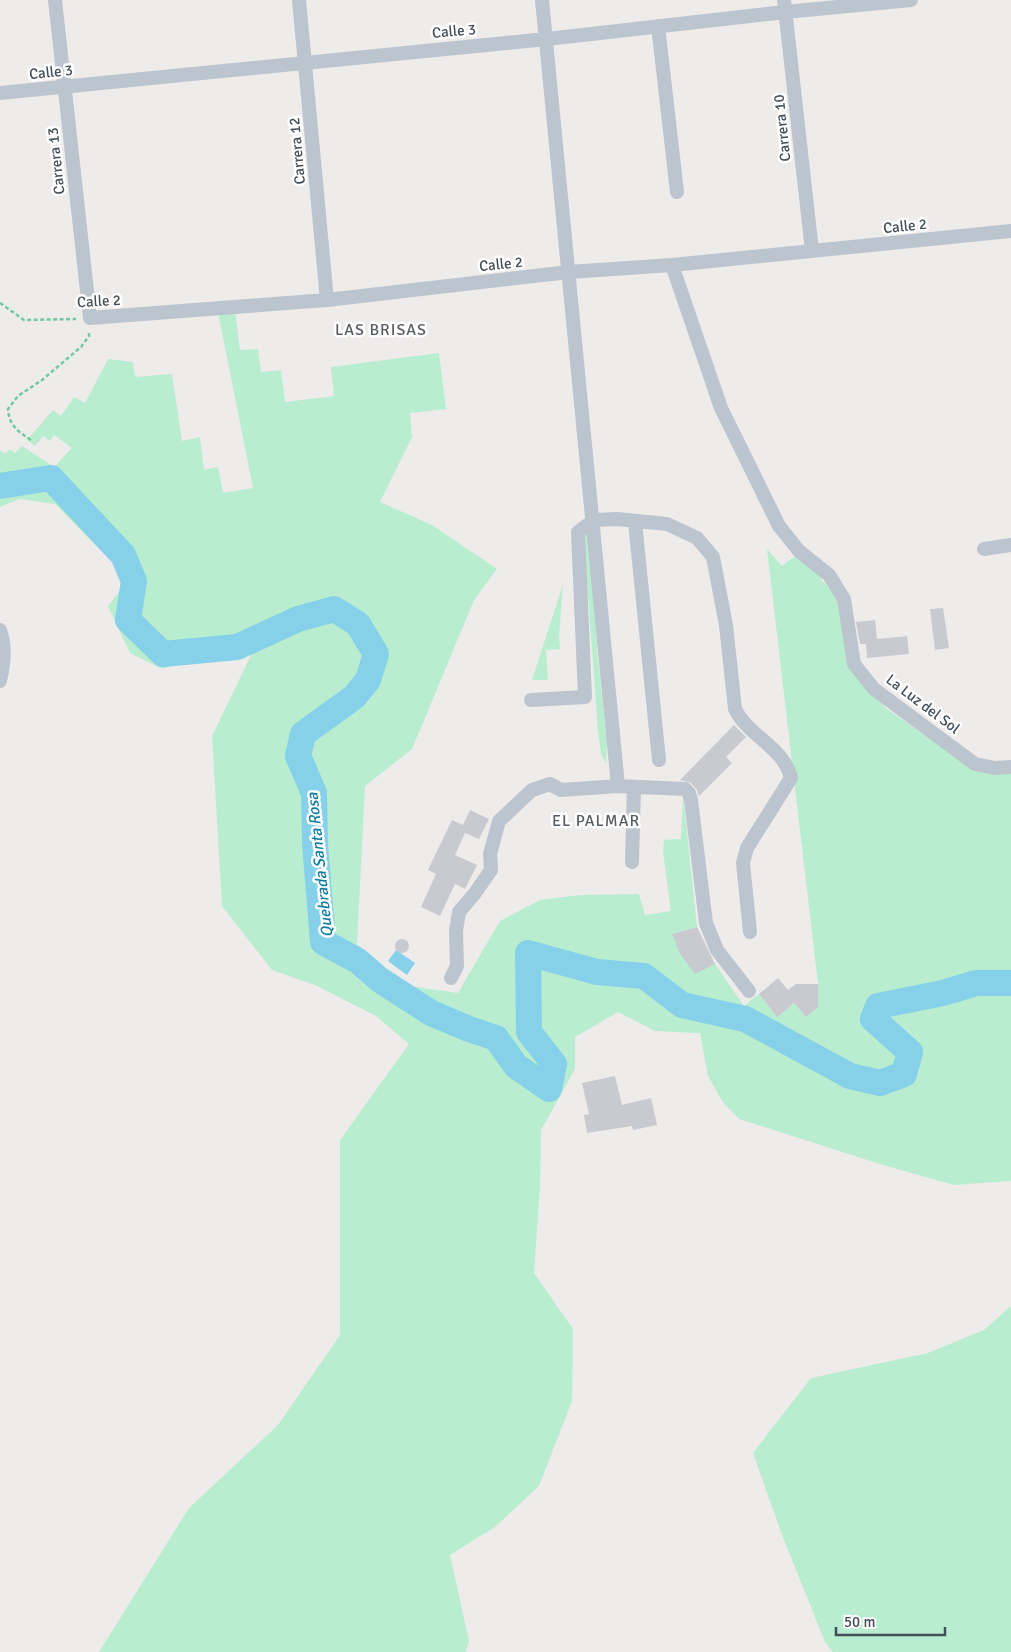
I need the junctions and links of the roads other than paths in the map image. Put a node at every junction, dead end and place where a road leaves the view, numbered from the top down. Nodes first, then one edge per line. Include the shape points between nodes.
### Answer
1 (55, 0) edge
2 (299, 0) edge
3 (542, 0) edge
4 (911, 0) edge
5 (785, 6) edge
6 (658, 26) junction
7 (547, 39) junction
8 (305, 62) junction
9 (64, 87) junction
10 (0, 93) edge
11 (677, 192) dead end
12 (1011, 231) edge
13 (812, 251) junction
14 (672, 265) junction
15 (568, 272) junction
16 (327, 300) junction
17 (90, 318) joint
18 (594, 520) junction
19 (635, 522) junction
20 (1011, 545) edge
21 (984, 549) dead end
22 (0, 630) edge
23 (0, 681) edge
24 (531, 700) dead end
25 (659, 760) dead end
26 (1011, 767) edge
27 (618, 786) junction
28 (634, 787) junction
29 (632, 862) dead end
30 (750, 932) dead end
31 (451, 978) dead end
32 (749, 991) dead end

1 - 9 street, Carrera 13
2 - 8 street, Carrera 12
3 - 7 street
4 - 5 street, Calle 3
5 - 6 street, Calle 3
5 - 13 street, Carrera 10
6 - 7 street, Calle 3
6 - 11 street
7 - 8 street, Calle 3
7 - 15 street
8 - 9 street, Calle 3
8 - 16 street, Carrera 12
9 - 10 street, Calle 3
9 - 17 street, Carrera 13
12 - 13 street, Calle 2
13 - 14 street, Calle 2
14 - 15 street, Calle 2
14 - 26 street, La Luz del Sol via 721,408 779,526 799,551 829,575 844,600 854,664 874,688 975,764
15 - 16 street, Calle 2
15 - 18 street
16 - 17 street, Calle 2
18 - 19 street
18 - 24 street via 578,532 585,696
18 - 27 street
19 - 25 street
19 - 30 street via 667,524 697,538 713,557 726,625 735,709 740,719 789,768 791,778 746,848 743,863
20 - 21 street
22 - 23 street via 4,662
27 - 28 street
27 - 31 street via 561,790 550,784 542,786 532,790 500,821 490,854 490,870 459,912 457,966
28 - 29 street
28 - 32 street via 685,789 689,793 706,923 716,950

